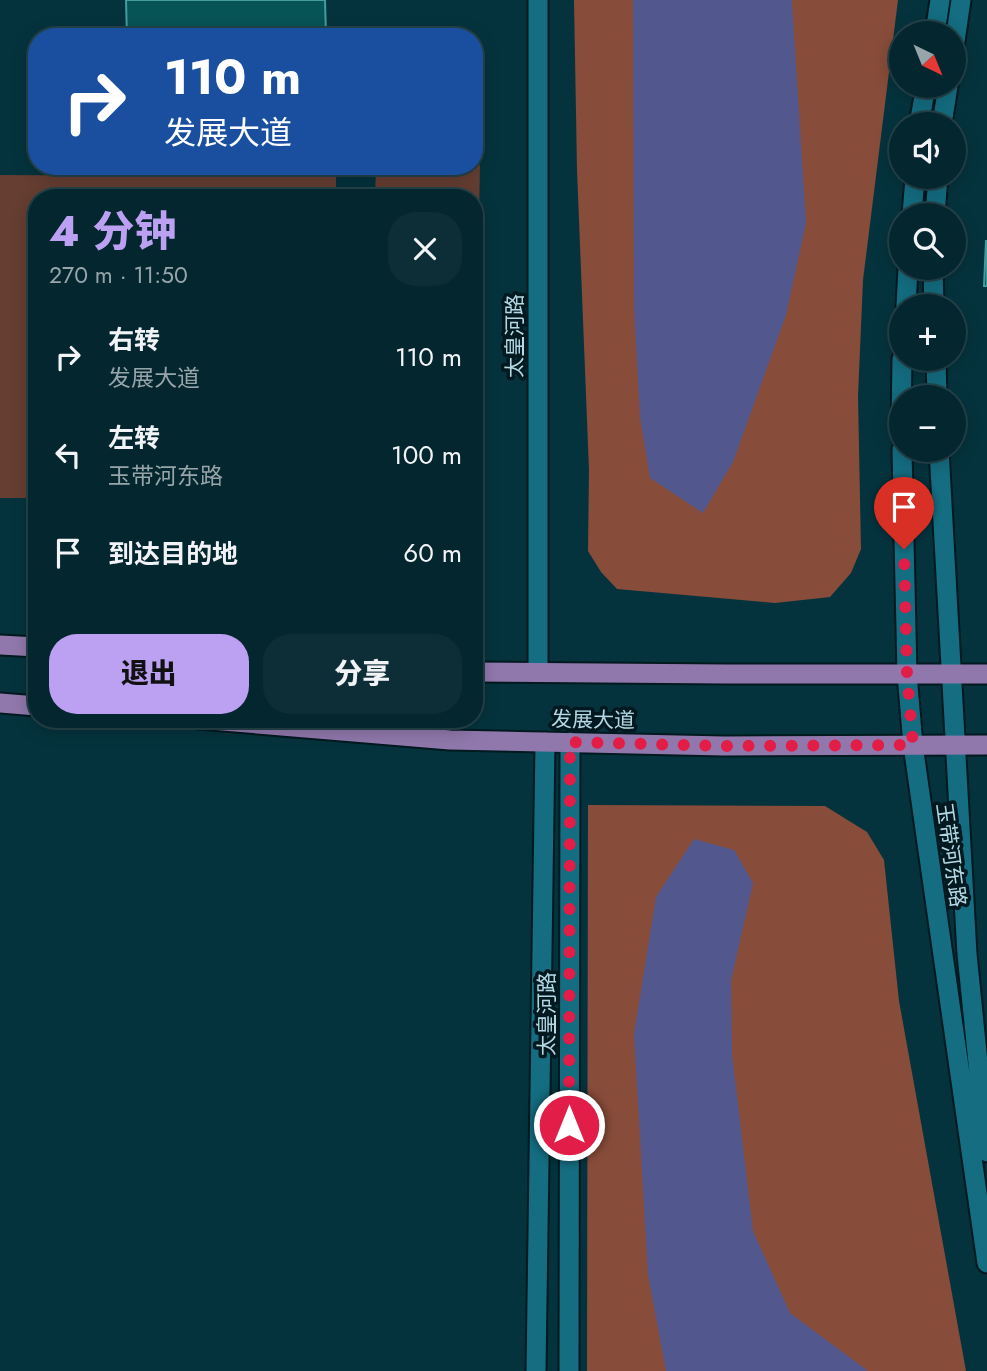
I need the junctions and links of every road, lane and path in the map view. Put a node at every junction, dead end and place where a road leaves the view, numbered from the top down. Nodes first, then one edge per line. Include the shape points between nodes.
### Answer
1 (538, 0) edge
2 (940, 0) edge
3 (961, 0) edge
4 (937, 21) edge
5 (958, 21) edge
6 (902, 462) edge
7 (940, 462) edge
8 (0, 645) edge
9 (28, 647) edge
10 (483, 672) edge
11 (538, 672) junction
12 (907, 674) junction
13 (950, 674) junction
14 (987, 674) edge
15 (0, 703) edge
16 (28, 705) edge
17 (307, 728) edge
18 (545, 742) junction
19 (570, 742) junction
20 (913, 745) junction
21 (954, 745) junction
22 (987, 745) edge
23 (987, 1152) edge
24 (987, 1263) edge
25 (536, 1371) edge
26 (569, 1371) edge

1 - 11 street, 太皇河路
2 - 4 street
3 - 5 street
6 - 12 street, 玉带河东路
7 - 13 street, 玉带河东路
8 - 9 main road
10 - 11 main road
11 - 12 main road
12 - 13 main road
12 - 20 street, 玉带河东路
13 - 14 main road
13 - 21 street, 玉带河东路
15 - 16 main road
17 - 18 main road, 发展大道 via 450,740
18 - 19 main road, 发展大道
18 - 25 street, 太皇河路
19 - 20 main road, 发展大道
19 - 26 street, 太皇河路
20 - 21 main road, 发展大道
20 - 24 street, 玉带河东路
21 - 22 main road, 发展大道
21 - 23 street, 玉带河东路 via 967,954

